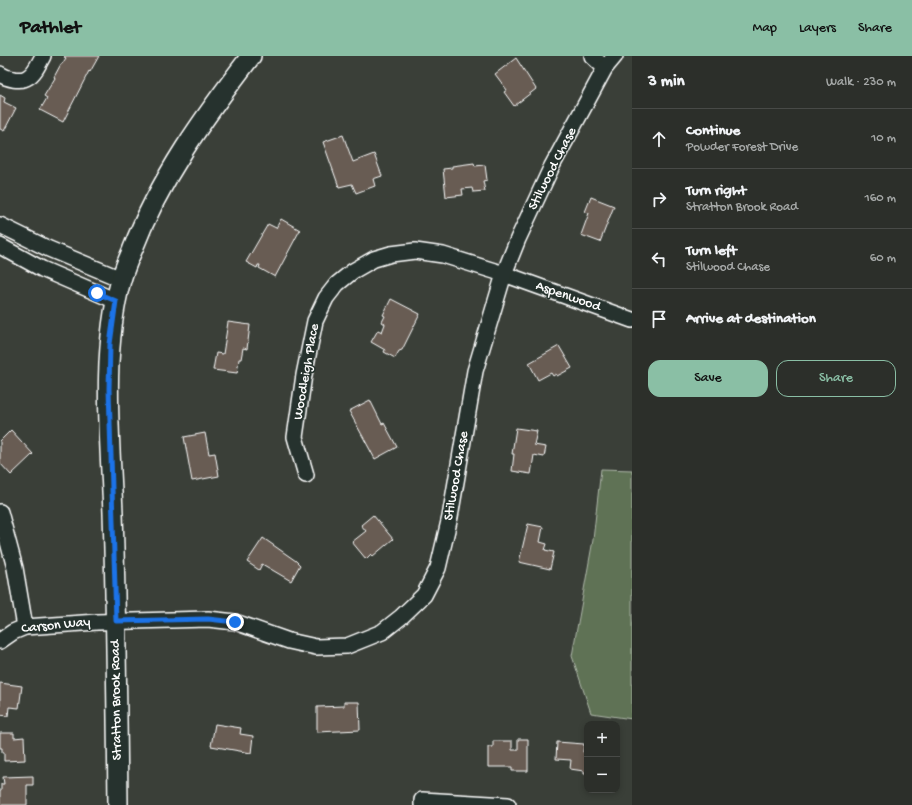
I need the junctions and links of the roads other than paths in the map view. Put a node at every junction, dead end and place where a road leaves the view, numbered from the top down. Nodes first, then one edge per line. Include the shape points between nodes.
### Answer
1 (43, 56) edge
2 (251, 56) edge
3 (592, 56) edge
4 (610, 62) edge
5 (0, 74) edge
6 (0, 226) edge
7 (0, 246) edge
8 (504, 274) junction
9 (121, 279) junction
10 (116, 301) junction
11 (632, 320) edge
12 (306, 475) dead end
13 (0, 512) edge
14 (116, 621) junction
15 (25, 627) junction
16 (0, 641) edge
17 (422, 803) edge
18 (118, 805) edge
19 (508, 805) edge

1 - 5 street via 28,78 15,79
2 - 9 street, Stratton Brook Road via 208,112 178,157 142,224
3 - 4 street
4 - 8 street, Stilwood Chase via 552,166
6 - 9 street
7 - 10 street via 42,269
8 - 11 street, Aspenwood
8 - 12 street, Woodleigh Place via 443,255 415,251 374,259 337,284 326,298 315,321 304,375 295,437
8 - 14 street, Stilwood Chase via 475,371 450,517 438,568 424,595 401,617 382,632 347,646 316,647 289,641 235,622 208,619
9 - 10 street, Stratton Brook Road
10 - 14 street, Stratton Brook Road via 110,344 109,389
13 - 15 street via 15,568
14 - 15 street, Carson Way
14 - 18 street, Stratton Brook Road
15 - 16 street, Carson Way
17 - 19 street

